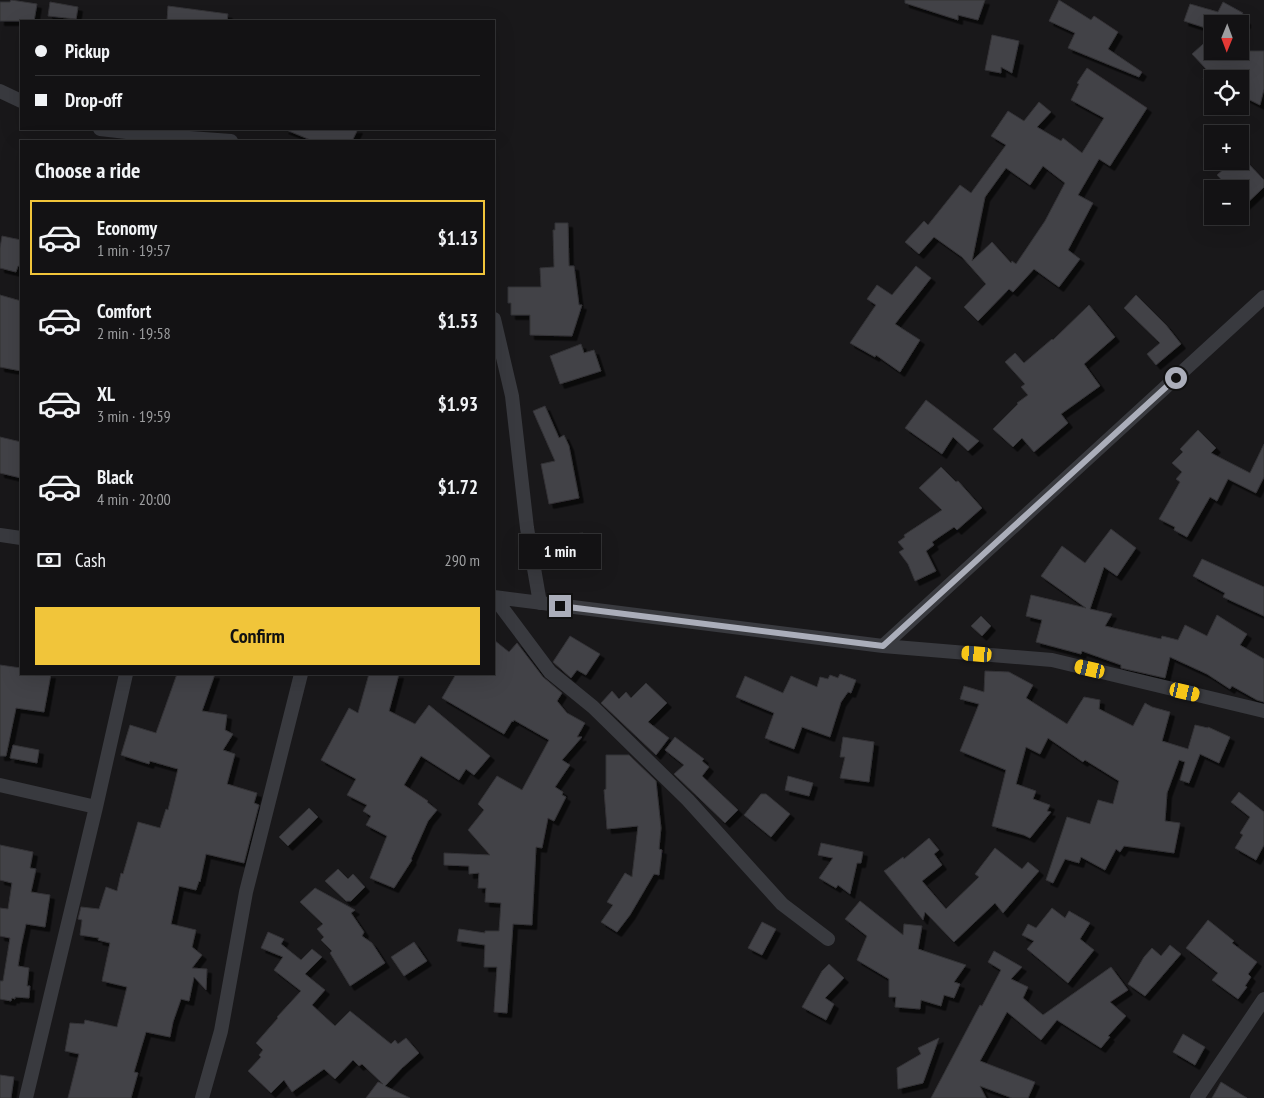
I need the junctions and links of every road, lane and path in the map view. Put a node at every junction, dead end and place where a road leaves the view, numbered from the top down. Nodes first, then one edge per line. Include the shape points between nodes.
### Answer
1 (0, 91) edge
2 (20, 100) edge
3 (105, 130) edge
4 (218, 140) edge
5 (1264, 297) edge
6 (495, 323) edge
7 (0, 535) edge
8 (20, 538) edge
9 (495, 597) edge
10 (495, 598) edge
11 (540, 603) junction
12 (883, 646) junction
13 (126, 675) edge
14 (301, 675) edge
15 (1264, 711) edge
16 (0, 785) edge
17 (96, 807) junction
18 (828, 938) dead end
19 (1264, 999) edge
20 (26, 1098) edge
21 (202, 1098) edge
22 (1197, 1098) edge

1 - 2 street
3 - 4 street
5 - 12 street
6 - 11 street via 512,396 527,528
7 - 8 street
9 - 11 street
10 - 18 street via 550,672 593,707 688,800 782,904
11 - 12 street
12 - 15 street via 1052,660
13 - 17 street
14 - 21 street via 246,892 221,1031
16 - 17 street
17 - 20 street
19 - 22 street

